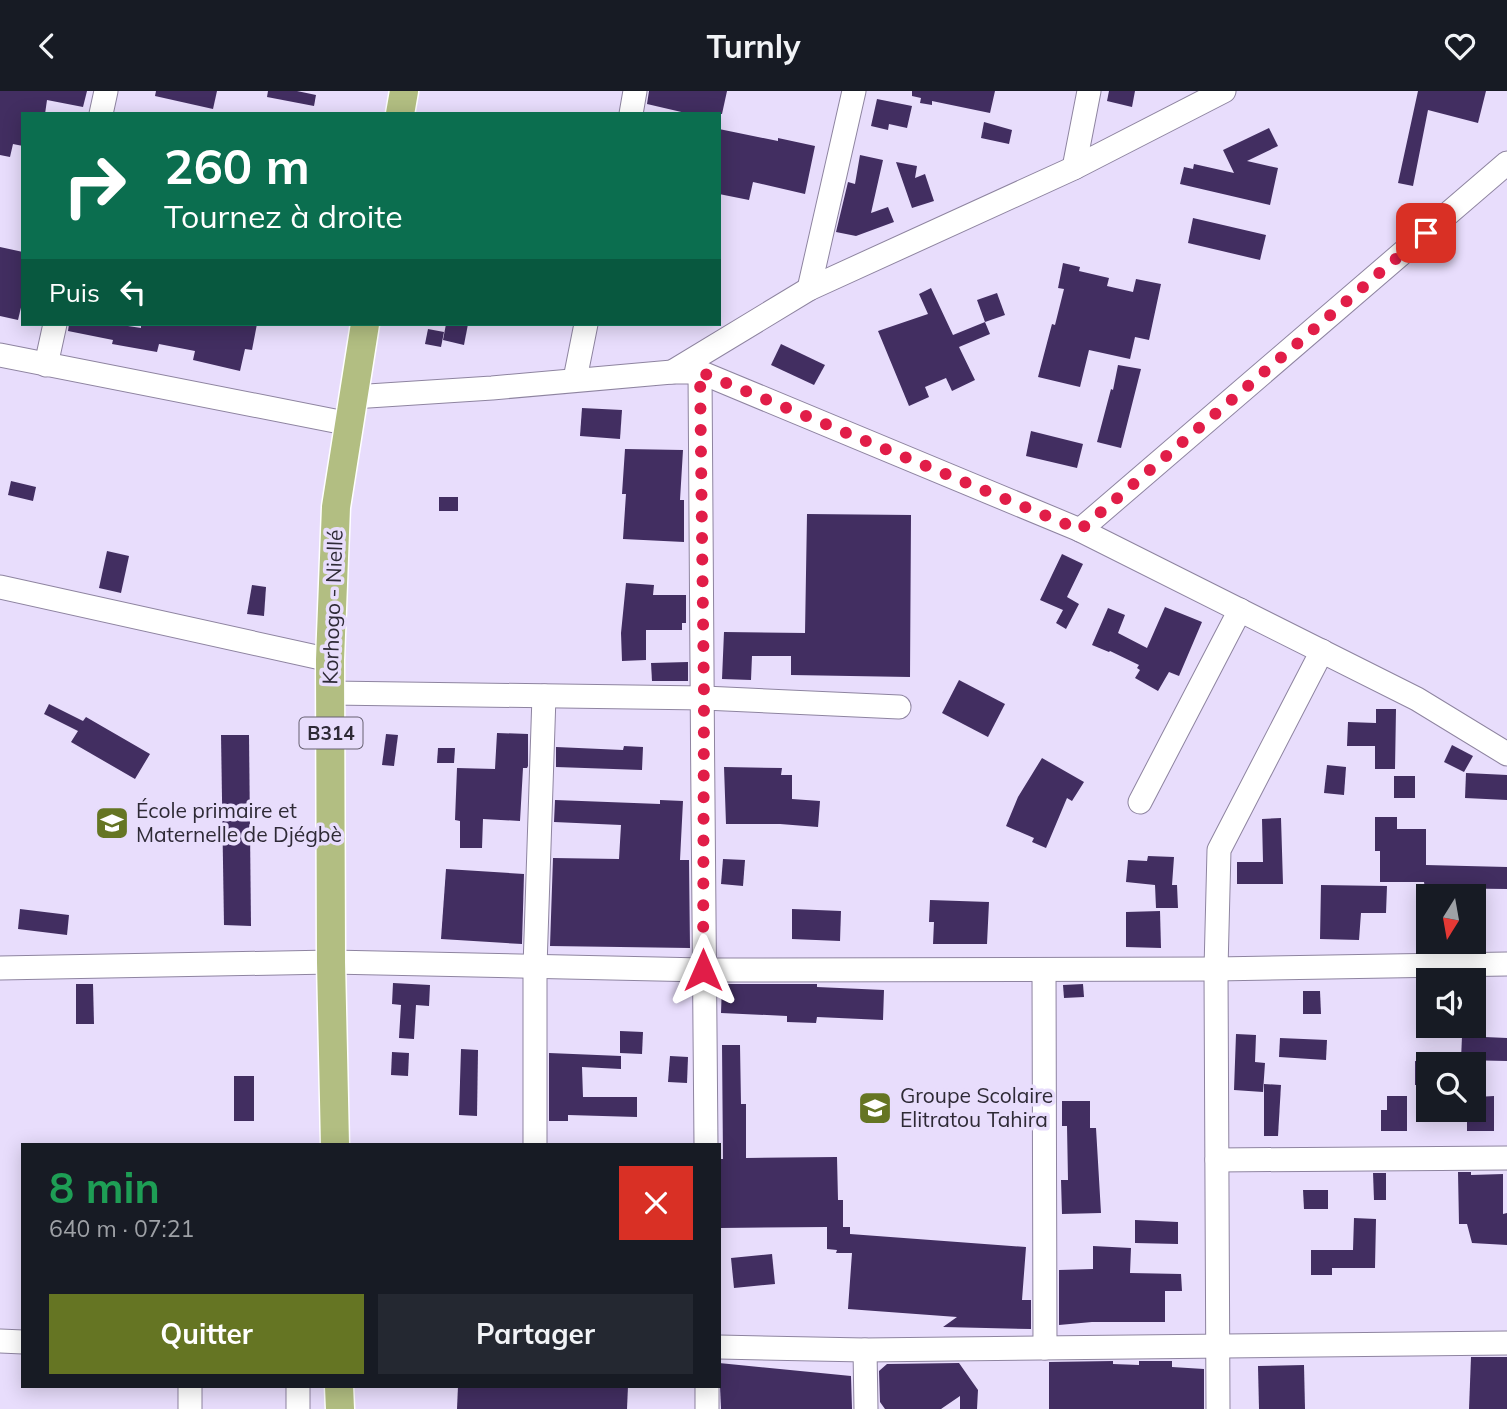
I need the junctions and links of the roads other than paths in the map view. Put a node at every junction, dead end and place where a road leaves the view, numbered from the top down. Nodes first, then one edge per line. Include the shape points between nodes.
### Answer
1 (106, 91) edge
2 (404, 91) edge
3 (635, 91) edge
4 (854, 91) edge
5 (1089, 91) edge
6 (1224, 91) edge
7 (101, 112) edge
8 (400, 112) edge
9 (631, 112) edge
10 (1507, 163) edge
11 (1074, 168) junction
12 (809, 289) junction
13 (55, 326) edge
14 (365, 326) edge
15 (586, 326) edge
16 (0, 355) edge
17 (46, 365) junction
18 (672, 372) junction
19 (700, 372) junction
20 (575, 379) junction
21 (352, 411) junction
22 (1080, 530) junction
23 (0, 587) edge
24 (1240, 610) junction
25 (1322, 651) junction
26 (330, 660) junction
27 (331, 693) junction
28 (544, 696) junction
29 (704, 698) junction
30 (899, 707) dead end
31 (1507, 754) edge
32 (1140, 802) dead end
33 (331, 962) junction
34 (1507, 964) edge
35 (535, 967) junction
36 (0, 968) edge
37 (1216, 969) junction
38 (703, 970) junction
39 (1044, 970) junction
40 (335, 1143) edge
41 (534, 1143) edge
42 (706, 1143) edge
43 (1507, 1158) edge
44 (1217, 1160) junction
45 (0, 1341) edge
46 (21, 1342) edge
47 (1507, 1343) edge
48 (1217, 1345) junction
49 (721, 1347) edge
50 (1045, 1347) junction
51 (865, 1350) junction
52 (190, 1388) edge
53 (298, 1388) edge
54 (340, 1388) edge
55 (707, 1388) edge
56 (190, 1409) edge
57 (298, 1409) edge
58 (340, 1409) edge
59 (707, 1409) edge
60 (866, 1409) edge
61 (1218, 1409) edge

1 - 7 street
2 - 8 main road
3 - 9 street
4 - 12 street
5 - 11 street
6 - 11 street
10 - 22 street
11 - 12 street
12 - 18 street
13 - 17 street
14 - 21 main road, Korhogo - Niellé / B314
15 - 20 street
16 - 17 street
17 - 21 street
18 - 19 street
18 - 20 street
19 - 22 street
19 - 29 street
20 - 21 street
21 - 26 main road, Korhogo - Niellé / B314 via 337,507
22 - 24 street
23 - 26 street
24 - 25 street
24 - 32 street
25 - 31 street via 1417,699
25 - 37 street via 1219,850
26 - 27 main road, Korhogo - Niellé / B314
27 - 28 street
27 - 33 main road, Korhogo - Niellé / B314
28 - 29 street
28 - 35 street
29 - 30 street
29 - 38 street
33 - 35 street
33 - 36 street
33 - 40 main road, Korhogo - Niellé / B314
34 - 37 street
35 - 38 street
35 - 41 street
37 - 39 street
37 - 44 street
38 - 39 street
38 - 42 street
39 - 50 street
43 - 44 street
44 - 48 street
45 - 46 street
47 - 48 street
48 - 50 street
48 - 61 street
49 - 51 street
50 - 51 street
51 - 60 street
52 - 56 street
53 - 57 street
54 - 58 main road
55 - 59 street

